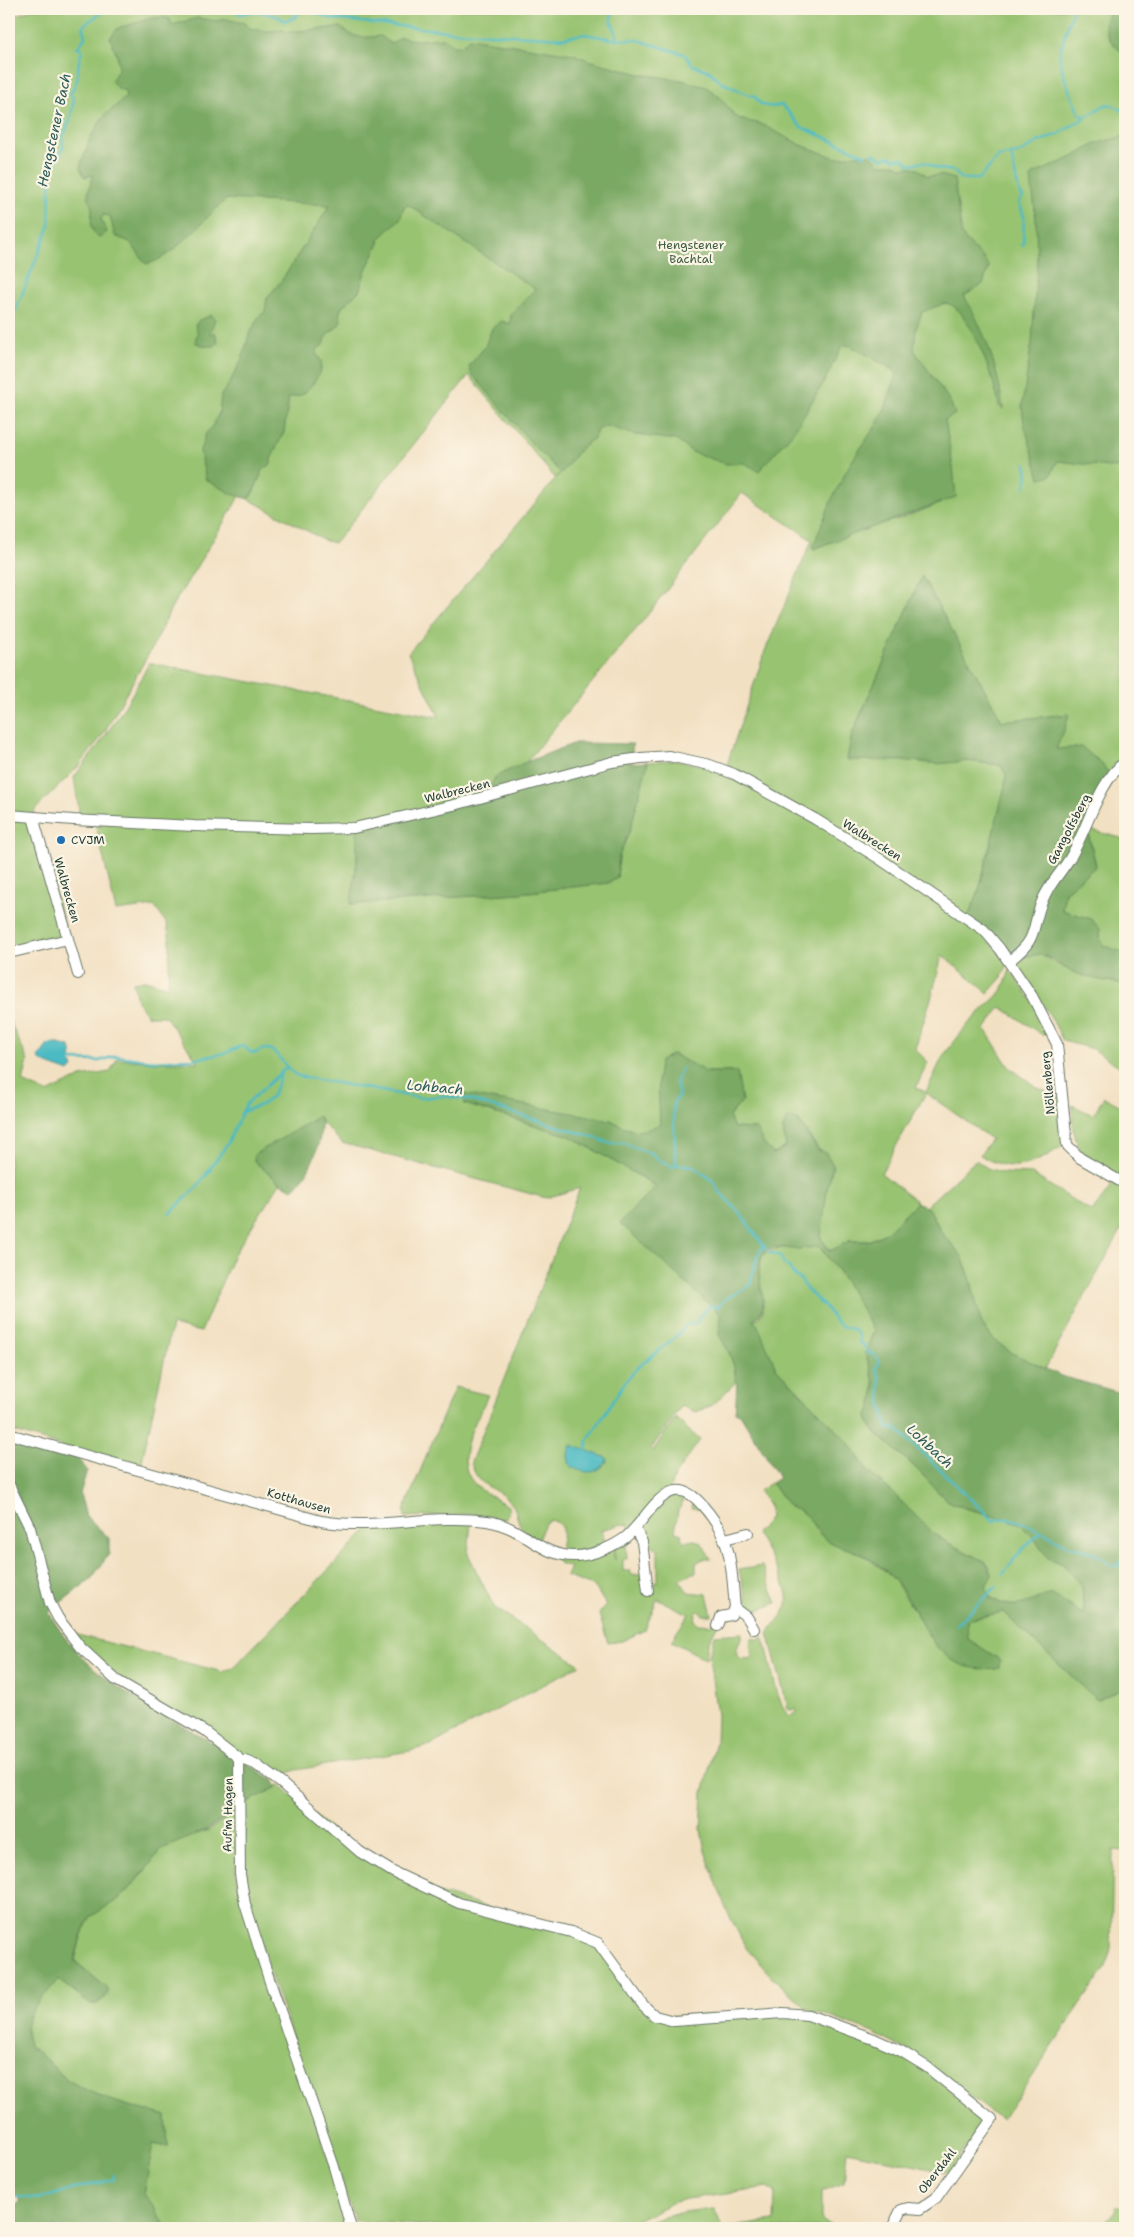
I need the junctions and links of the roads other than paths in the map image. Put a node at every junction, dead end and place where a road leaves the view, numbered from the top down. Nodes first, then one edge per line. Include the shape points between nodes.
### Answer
1 (1125, 762) edge
2 (9, 815) edge
3 (33, 817) junction
4 (968, 918) joint
5 (68, 939) junction
6 (9, 952) edge
7 (1009, 961) junction
8 (78, 974) dead end
9 (1125, 1184) edge
10 (9, 1434) edge
11 (9, 1485) edge
12 (635, 1528) junction
13 (748, 1533) dead end
14 (725, 1539) junction
15 (648, 1591) dead end
16 (736, 1608) junction
17 (718, 1626) dead end
18 (754, 1629) dead end
19 (240, 1761) junction
20 (895, 2227) edge
21 (351, 2228) edge

1 - 7 street, Gangolfsberg via 1110,777 1071,857 1043,898 1030,942
2 - 3 street
3 - 4 street, Walbrecken via 214,827 354,828 458,804 612,762 656,756 683,758 728,772 787,803 880,859
3 - 5 street, Walbrecken
4 - 7 street, Nöllenberg via 993,940
5 - 6 street, Walbrecken
5 - 8 street, Walbrecken
7 - 9 street, Nöllenberg via 1043,1013 1057,1044 1067,1145 1080,1158
10 - 12 street, Kotthausen via 335,1524 453,1519 489,1521 519,1531 544,1549 572,1556 603,1550 625,1538
11 - 19 street, Auf'm Hagen via 30,1528 52,1606 80,1647 116,1680 204,1731 238,1756
12 - 14 street, Kotthausen via 663,1497 680,1490 700,1501
12 - 15 street via 642,1542
13 - 14 street
14 - 16 street, Kotthausen via 732,1560
16 - 17 street via 731,1615 720,1617
16 - 18 street
19 - 20 street, Oberdahl via 255,1764 360,1852 393,1872 459,1903 571,1932 598,1943 643,2005 655,2016 674,2021 783,2013 808,2015 901,2051 927,2067 992,2119 936,2198 920,2208 902,2210
19 - 21 street, Auf'm Hagen via 240,1874 245,1904 334,2167

